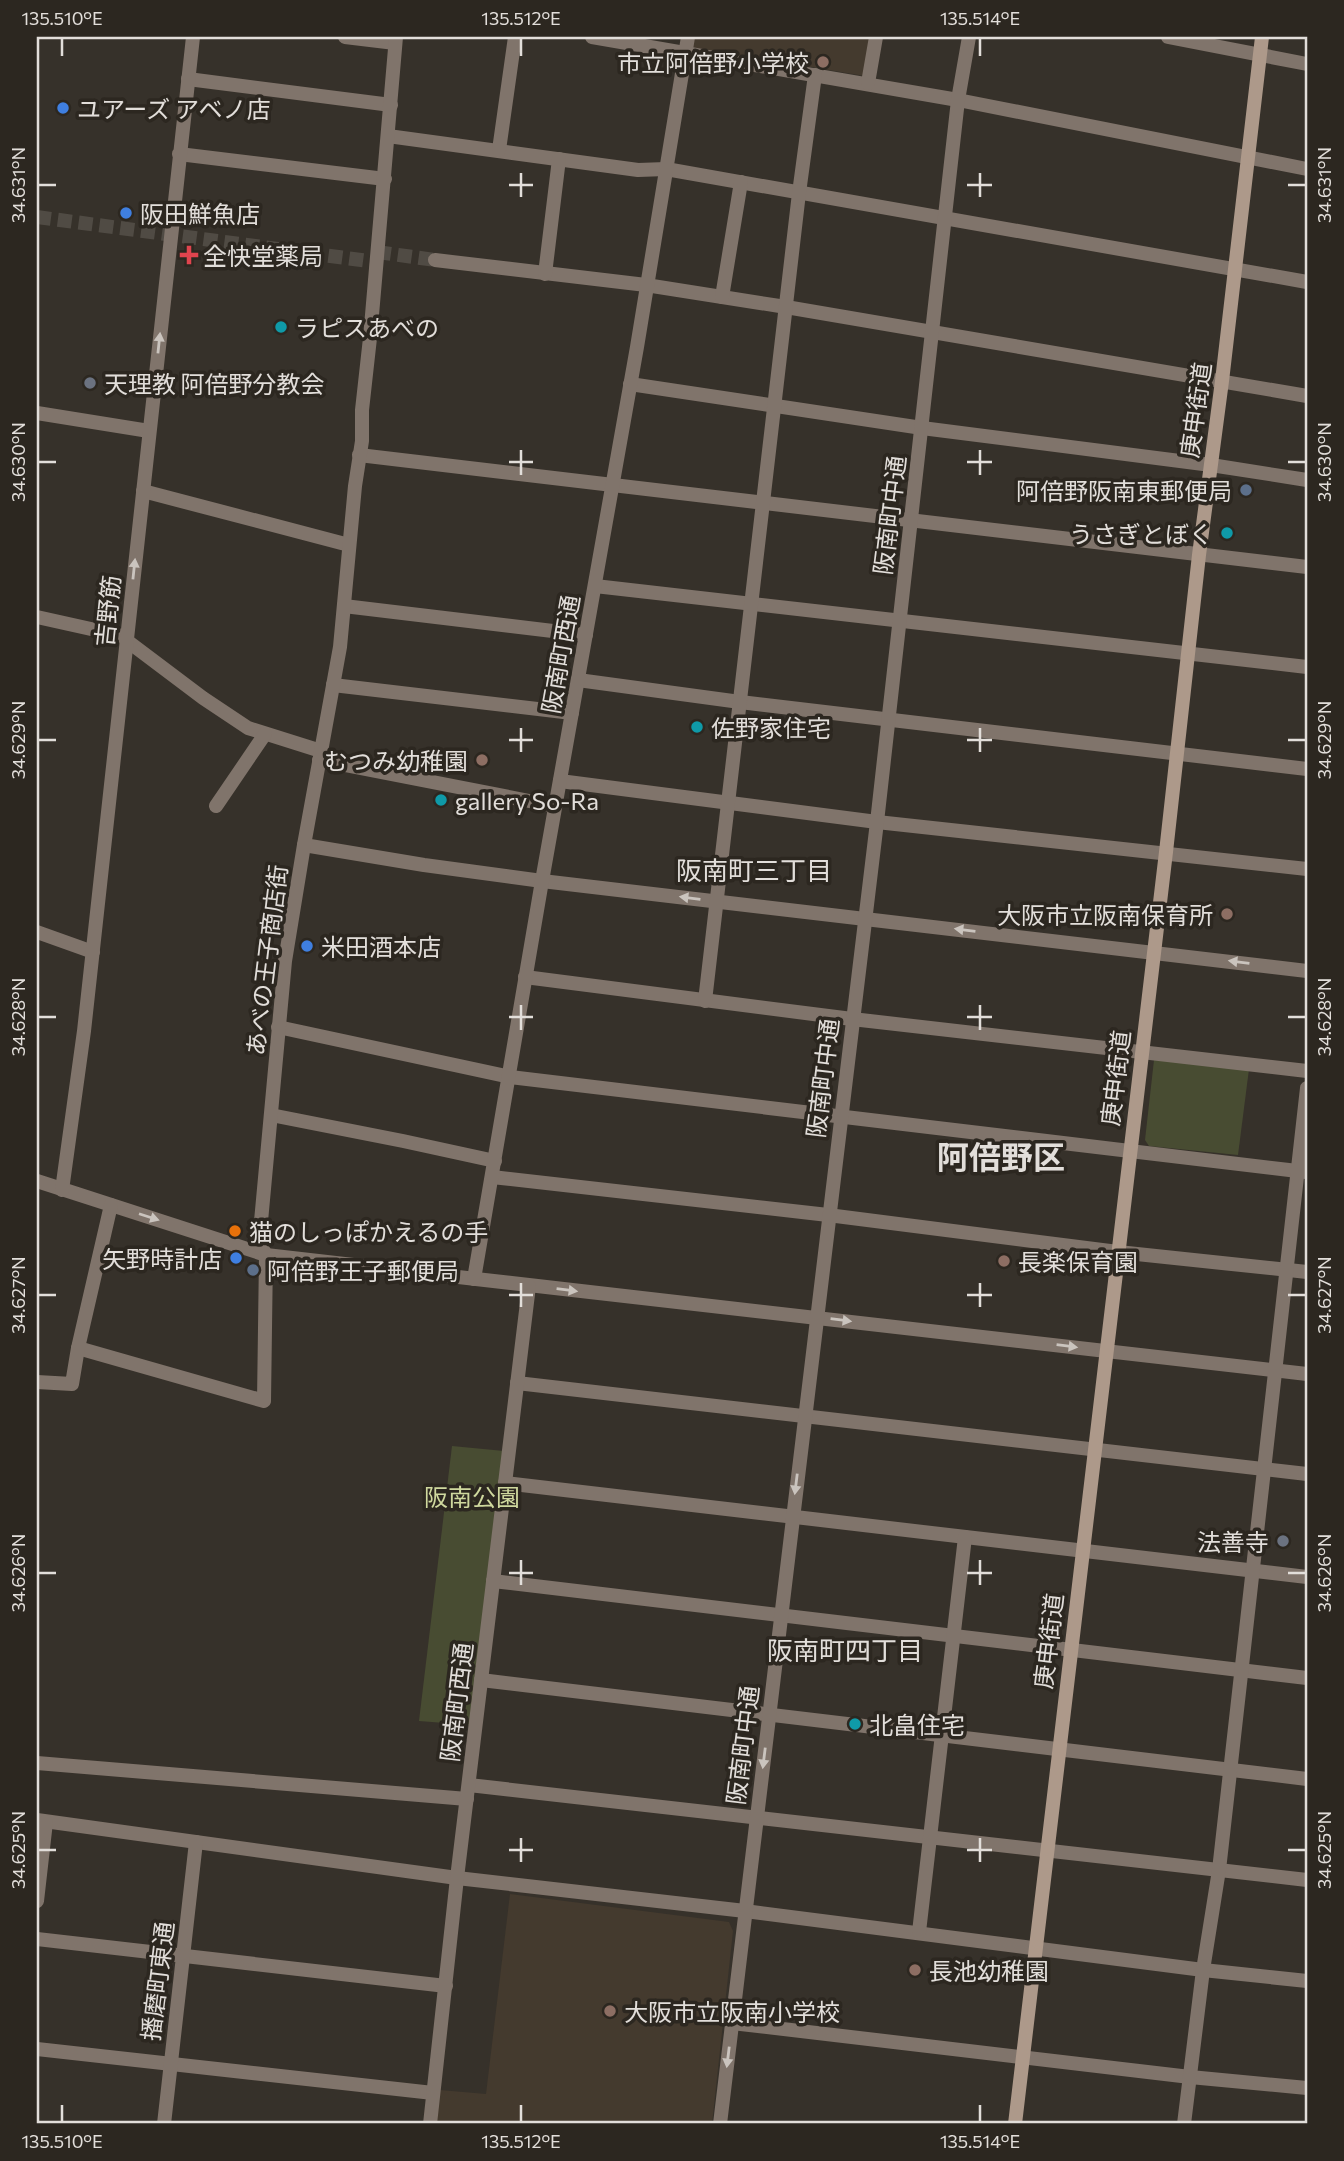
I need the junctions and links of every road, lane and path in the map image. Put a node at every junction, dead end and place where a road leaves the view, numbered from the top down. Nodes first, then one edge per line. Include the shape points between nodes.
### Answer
1 (193, 37) edge
2 (345, 37) edge
3 (515, 37) edge
4 (592, 37) edge
5 (688, 37) edge
6 (876, 37) edge
7 (969, 37) edge
8 (1168, 37) edge
9 (1262, 37) edge
10 (396, 40) edge
11 (685, 53) junction
12 (1260, 55) junction
13 (1307, 64) edge
14 (815, 75) junction
15 (188, 79) junction
16 (868, 83) junction
17 (958, 100) junction
18 (391, 105) junction
19 (388, 136) junction
20 (499, 150) junction
21 (179, 155) junction
22 (1248, 158) junction
23 (559, 159) junction
24 (666, 169) junction
25 (1307, 169) edge
26 (384, 179) junction
27 (741, 183) junction
28 (799, 193) junction
29 (946, 219) junction
30 (435, 260) tunnel mouth
31 (1235, 270) junction
32 (545, 274) junction
33 (1307, 282) edge
34 (646, 285) junction
35 (722, 297) junction
36 (786, 307) junction
37 (933, 333) junction
38 (1222, 381) junction
39 (630, 384) junction
40 (1307, 396) edge
41 (774, 406) junction
42 (37, 413) edge
43 (922, 428) junction
44 (149, 431) junction
45 (359, 455) junction
46 (1211, 465) junction
47 (1307, 480) edge
48 (612, 485) junction
49 (143, 491) junction
50 (763, 503) junction
51 (911, 520) junction
52 (349, 545) junction
53 (1199, 555) junction
54 (1307, 567) edge
55 (595, 586) junction
56 (751, 603) junction
57 (344, 606) junction
58 (37, 617) edge
59 (900, 621) junction
60 (586, 635) junction
61 (127, 639) junction
62 (1187, 654) junction
63 (1307, 667) edge
64 (578, 680) junction
65 (333, 685) junction
66 (740, 702) junction
67 (572, 713) junction
68 (888, 720) junction
69 (265, 734) junction
70 (1176, 753) junction
71 (320, 756) junction
72 (1307, 769) edge
73 (560, 780) junction
74 (728, 801) junction
75 (216, 806) dead end
76 (555, 806) junction
77 (877, 822) junction
78 (304, 845) junction
79 (1166, 852) junction
80 (1307, 869) edge
81 (542, 881) junction
82 (717, 901) junction
83 (864, 918) junction
84 (37, 932) edge
85 (93, 952) junction
86 (1153, 952) junction
87 (1307, 971) edge
88 (525, 977) junction
89 (705, 1001) junction
90 (852, 1019) junction
91 (278, 1027) junction
92 (1141, 1051) junction
93 (1307, 1070) edge
94 (510, 1077) junction
95 (1307, 1088) edge
96 (271, 1115) junction
97 (840, 1117) junction
98 (1130, 1151) junction
99 (495, 1161) junction
100 (1303, 1171) edge
101 (492, 1177) junction
102 (37, 1181) edge
103 (62, 1189) junction
104 (111, 1205) junction
105 (828, 1215) junction
106 (262, 1249) junction
107 (1118, 1252) junction
108 (1286, 1270) junction
109 (1307, 1272) edge
110 (474, 1279) junction
111 (529, 1286) junction
112 (816, 1317) junction
113 (78, 1348) junction
114 (1106, 1350) junction
115 (1276, 1370) junction
116 (1307, 1374) edge
117 (37, 1382) edge
118 (517, 1383) junction
119 (804, 1416) junction
120 (1096, 1450) junction
121 (1264, 1469) junction
122 (1307, 1474) edge
123 (505, 1483) junction
124 (792, 1517) junction
125 (965, 1537) junction
126 (1082, 1551) junction
127 (1252, 1571) junction
128 (1307, 1577) edge
129 (493, 1581) junction
130 (781, 1615) junction
131 (954, 1636) junction
132 (1071, 1650) junction
133 (1242, 1670) junction
134 (1307, 1678) edge
135 (481, 1680) junction
136 (769, 1715) junction
137 (943, 1735) junction
138 (1058, 1751) junction
139 (37, 1763) edge
140 (1230, 1770) junction
141 (1307, 1779) edge
142 (468, 1792) junction
143 (757, 1818) junction
144 (41, 1821) edge
145 (931, 1838) junction
146 (196, 1842) junction
147 (1047, 1851) junction
148 (1219, 1870) junction
149 (457, 1878) junction
150 (1307, 1880) edge
151 (37, 1901) edge
152 (745, 1911) junction
153 (919, 1933) junction
154 (37, 1938) edge
155 (1037, 1948) junction
156 (183, 1955) junction
157 (1203, 1970) junction
158 (1307, 1981) edge
159 (446, 1986) junction
160 (732, 2023) junction
161 (37, 2049) edge
162 (1024, 2056) junction
163 (170, 2064) junction
164 (1190, 2077) junction
165 (1307, 2088) edge
166 (433, 2093) junction
167 (163, 2124) edge
168 (430, 2124) edge
169 (720, 2124) edge
170 (1015, 2124) edge
171 (1184, 2124) edge

1 - 15 street, 吉野筋
2 - 10 street
3 - 20 street
4 - 11 street
5 - 11 street, 阪南町西通
6 - 16 street
7 - 17 street, 阪南町中通
8 - 12 street
9 - 12 street, 庚申街道
10 - 18 street, あべの王子商店街
11 - 14 street
11 - 24 street, 阪南町西通
12 - 13 street
12 - 22 street, 庚申街道
14 - 16 street
14 - 28 street
15 - 18 street
15 - 21 street, 吉野筋
16 - 17 street
17 - 22 street
17 - 29 street, 阪南町中通
18 - 19 street, あべの王子商店街
19 - 20 street
19 - 26 street, あべの王子商店街
20 - 23 street
21 - 26 street
44 -> 21 street, 吉野筋
22 - 25 street
22 - 31 street, 庚申街道
23 - 24 street via 638,170
23 - 32 street
24 - 27 street
24 - 34 street, 阪南町西通
26 - 45 street, あべの王子商店街
27 - 28 street
27 - 35 street
28 - 29 street
28 - 36 street
29 - 31 street
29 - 37 street, 阪南町中通
30 - 32 street
31 - 33 street
31 - 38 street, 庚申街道
32 - 34 street
34 - 35 street
34 - 39 street, 阪南町西通
35 - 36 street
36 - 37 street
36 - 41 street
37 - 38 street
37 - 43 street, 阪南町中通
38 - 40 street
38 - 46 street, 庚申街道
39 - 41 street
39 - 48 street, 阪南町西通
41 - 43 street
41 - 50 street
42 - 44 street
43 - 46 street
43 - 51 street, 阪南町中通
44 - 49 street, 吉野筋
45 - 48 street
45 - 52 street, あべの王子商店街
46 - 47 street
46 - 53 street, 庚申街道
48 - 50 street
48 - 55 street, 阪南町西通
49 - 52 street
61 -> 49 street, 吉野筋
50 - 51 street
50 - 56 street
51 - 53 street
51 - 59 street, 阪南町中通
52 - 57 street, あべの王子商店街
53 - 54 street
53 - 62 street, 庚申街道
55 - 56 street
55 - 60 street, 阪南町西通
56 - 59 street
56 - 66 street
57 - 60 street
57 - 65 street, あべの王子商店街
58 - 61 street
59 - 62 street
59 - 68 street, 阪南町中通
60 - 64 street, 阪南町西通
61 - 69 street via 203,698
61 - 85 street, 吉野筋
62 - 63 street
62 - 70 street, 庚申街道
64 - 66 street
64 - 67 street, 阪南町西通
65 - 67 street
65 - 71 street, あべの王子商店街
66 - 68 street
66 - 74 street
67 - 73 street, 阪南町西通
68 - 70 street
68 - 77 street, 阪南町中通
69 - 71 street
69 - 75 street
70 - 72 street
70 - 79 street, 庚申街道
71 - 76 street
71 - 78 street, あべの王子商店街
73 - 74 street
73 - 76 street, 阪南町西通
74 - 77 street
74 - 82 street
76 - 81 street, 阪南町西通
77 - 79 street
77 - 83 street, 阪南町中通
78 - 81 street
78 - 91 street, あべの王子商店街
79 - 80 street
79 - 86 street, 庚申街道
82 -> 81 street
81 - 88 street, 阪南町西通
82 - 83 street
82 - 89 street
86 -> 83 street
83 - 90 street, 阪南町中通
84 - 85 street
85 - 103 street, 吉野筋
87 -> 86 street
86 - 92 street, 庚申街道
88 - 89 street
88 - 94 street, 阪南町西通
89 - 90 street
90 - 92 street
90 - 97 street, 阪南町中通
91 - 94 street
91 - 96 street, あべの王子商店街
92 - 93 street
92 - 98 street, 庚申街道
94 - 97 street
94 - 99 street, 阪南町西通
95 - 100 street
96 - 99 street
96 - 106 street, あべの王子商店街
97 - 98 street
97 - 105 street, 阪南町中通
98 - 100 street
98 - 107 street, 庚申街道
99 - 101 street, 阪南町西通
100 - 108 street
101 - 105 street
101 - 110 street, 阪南町西通
102 - 103 street
103 - 104 street
104 -> 106 street
104 - 113 street
105 - 107 street
105 - 112 street, 阪南町中通
106 - 110 street
106 - 113 street, あべの王子商店街 via 264,1401
107 - 108 street
107 - 114 street, 庚申街道
108 - 109 street
108 - 115 street
110 - 111 street
111 -> 112 street
111 - 118 street, 阪南町西通
112 -> 114 street
112 - 119 street, 阪南町中通
113 - 117 street via 72,1384
114 - 115 street
114 - 120 street, 庚申街道
115 - 116 street
115 - 121 street
118 - 119 street
118 - 123 street, 阪南町西通
119 - 120 street
119 -> 124 street, 阪南町中通
120 - 121 street
120 - 126 street, 庚申街道
121 - 122 street
121 - 127 street
123 - 124 street
123 - 129 street, 阪南町西通
124 - 125 street
124 - 130 street, 阪南町中通
125 - 126 street
125 - 131 street
126 - 127 street
126 - 132 street, 庚申街道
127 - 128 street
127 - 133 street
129 - 130 street
129 - 135 street, 阪南町西通
130 - 131 street
130 - 136 street, 阪南町中通
131 - 132 street
131 - 137 street
132 - 133 street
132 - 138 street, 庚申街道
133 - 134 street
133 - 140 street
135 - 136 street
135 - 142 street, 阪南町西通
136 - 137 street
136 -> 143 street, 阪南町中通
137 - 138 street
137 - 145 street
138 - 140 street
138 - 147 street, 庚申街道
139 - 142 street
140 - 141 street
140 - 148 street
142 - 143 street
142 - 149 street, 阪南町西通
143 - 145 street
143 - 152 street, 阪南町中通
144 - 146 street
144 - 151 street
145 - 147 street
145 - 153 street
146 - 149 street
146 - 156 street, 播磨町東通
147 - 148 street
147 - 155 street, 庚申街道
148 - 150 street
148 - 157 street
149 - 152 street
149 - 159 street, 阪南町西通
152 - 153 street
152 - 160 street, 阪南町中通
153 - 155 street
154 - 156 street
155 - 157 street
155 - 162 street, 庚申街道
156 - 159 street
156 - 163 street, 播磨町東通
157 - 158 street
157 - 164 street
159 - 166 street, 阪南町西通
160 - 162 street
160 -> 169 street, 阪南町中通
161 - 163 street
162 - 164 street
162 - 170 street, 庚申街道
163 - 166 street
163 - 167 street, 播磨町東通
164 - 165 street
164 - 171 street
166 - 168 street, 阪南町西通

